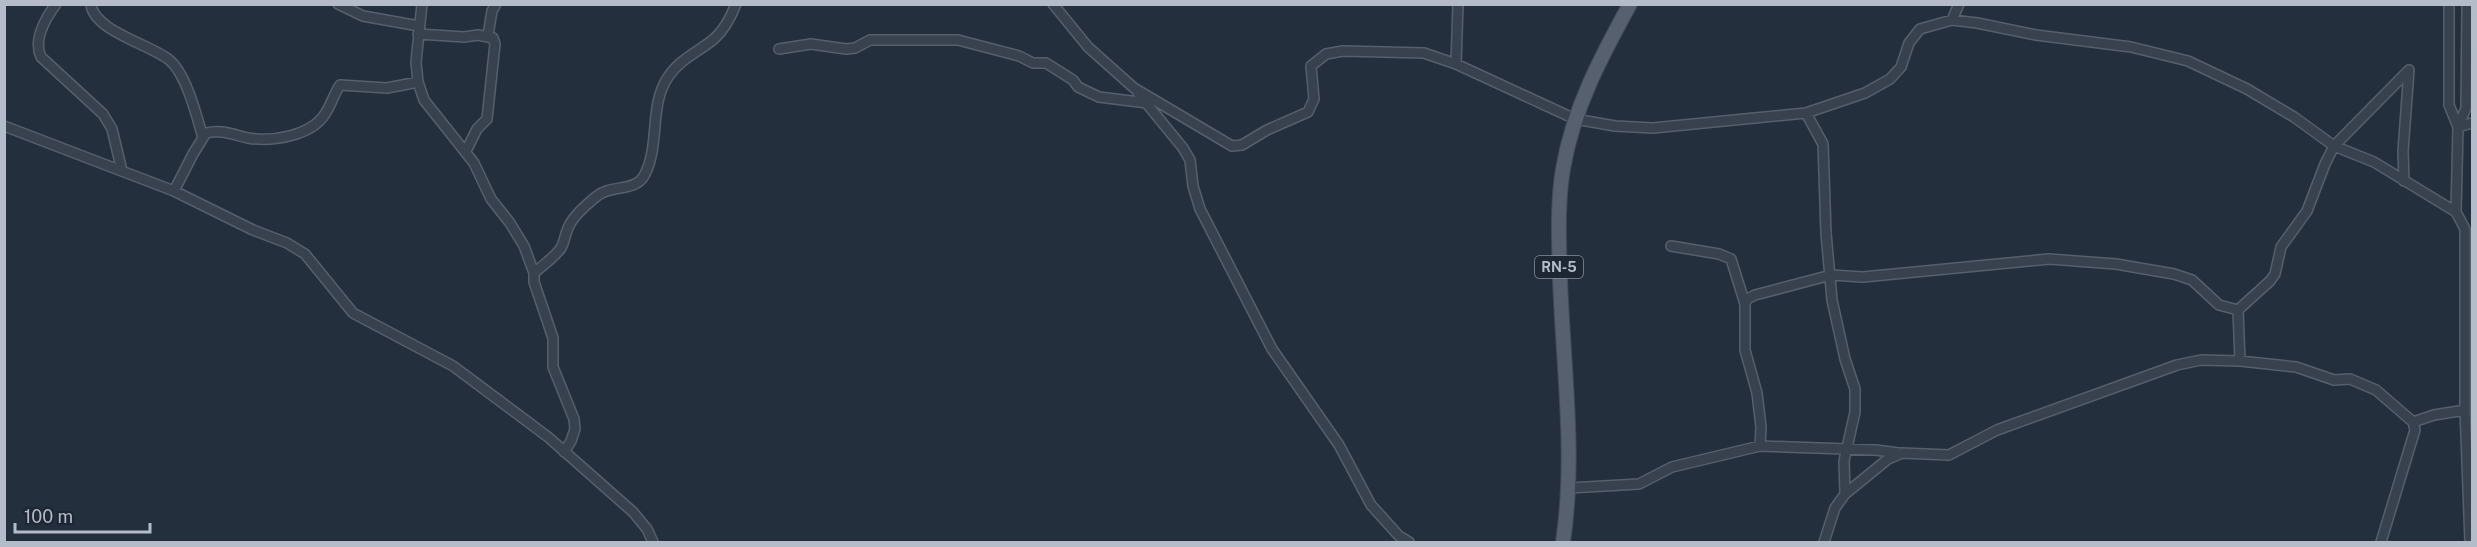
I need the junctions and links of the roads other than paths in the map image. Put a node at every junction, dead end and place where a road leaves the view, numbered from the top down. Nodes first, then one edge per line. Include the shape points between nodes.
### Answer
1 (56, 4) edge
2 (91, 4) edge
3 (338, 4) edge
4 (422, 4) edge
5 (496, 4) edge
6 (736, 4) edge
7 (1053, 4) edge
8 (1458, 4) edge
9 (1630, 4) edge
10 (1959, 4) edge
11 (2449, 4) edge
12 (2467, 4) edge
13 (1952, 21) junction
14 (418, 30) junction
15 (488, 36) junction
16 (779, 49) dead end
17 (1456, 64) junction
18 (418, 82) junction
19 (1134, 87) junction
20 (1147, 103) junction
21 (1806, 113) junction
22 (1575, 119) junction
23 (2472, 123) edge
24 (4, 126) edge
25 (2458, 127) junction
26 (203, 138) junction
27 (2334, 146) junction
28 (466, 151) junction
29 (122, 171) junction
30 (2404, 181) junction
31 (174, 191) junction
32 (2456, 212) junction
33 (1671, 246) dead end
34 (534, 273) junction
35 (1831, 275) junction
36 (2468, 293) edge
37 (1745, 304) junction
38 (2238, 310) junction
39 (2240, 361) junction
40 (2469, 382) edge
41 (2465, 410) junction
42 (2413, 422) junction
43 (1760, 446) junction
44 (1846, 450) junction
45 (564, 452) junction
46 (1902, 453) junction
47 (1569, 488) junction
48 (1845, 494) junction
49 (652, 543) edge
50 (1409, 543) edge
51 (1563, 543) edge
52 (1824, 543) edge
53 (2381, 543) edge
54 (2470, 543) edge

1 - 29 street via 38,38 37,49 103,114 112,129
2 - 26 street via 102,24 170,60 189,91
3 - 14 street via 371,18
4 - 14 street
5 - 15 street
6 - 34 street via 713,40 683,60 664,83 651,158 643,178 637,184 597,196 574,218 554,256
7 - 19 street via 1088,47
8 - 17 street
9 - 22 main road, RN-5 via 1593,73
10 - 13 street
11 - 25 street via 2449,105
12 - 25 street via 2466,108
13 - 21 street via 1920,29 1901,68 1890,79 1865,93
13 - 27 street via 2131,47 2188,61 2247,89
14 - 15 street
14 - 18 street
15 - 28 street via 495,44 487,119
16 - 20 street via 812,44 846,49 870,40 958,40 1033,63 1046,63 1099,97
17 - 19 street via 1424,53 1403,51 1326,54 1311,66 1314,99 1308,112 1242,145 1232,146
17 - 22 street
18 - 26 street via 387,88 340,85 325,115 310,129 291,135 250,138 214,131
18 - 28 street via 424,100
19 - 20 street
20 - 50 street via 1190,160 1200,209 1272,349 1339,445 1371,505
21 - 22 street via 1653,128
21 - 35 street via 1823,144
22 - 47 main road, RN-5 via 1563,170 1558,223
23 - 25 street
24 - 29 street
25 - 32 street
26 - 31 street
27 - 30 street via 2374,162
27 - 30 street via 2409,70
27 - 38 street via 2307,211 2281,248 2275,274
28 - 34 street via 491,199 524,246
29 - 31 street
30 - 32 street
31 - 45 street via 305,254 353,313 453,366
32 - 36 street via 2465,229
33 - 37 street via 1731,259
34 - 45 street via 553,338 554,367 574,419 572,441
35 - 37 street via 1755,295 1747,298
35 - 38 street via 1863,277 2049,259 2082,260 2192,280 2219,305
35 - 44 street via 1832,300 1855,389 1855,412
36 - 40 street
37 - 43 street via 1745,350 1757,393
38 - 39 street
39 - 42 street via 2296,367 2334,380 2363,383
39 - 46 street via 2201,360 2176,365 1996,430 1949,455
40 - 41 street
41 - 42 street
41 - 54 street
42 - 53 street via 2415,430
43 - 44 street
43 - 47 street via 1672,467 1631,486
44 - 46 street
44 - 48 street
45 - 49 street via 633,512 647,529
46 - 48 street via 1888,459
47 - 51 main road, RN-5
48 - 52 street via 1835,508

